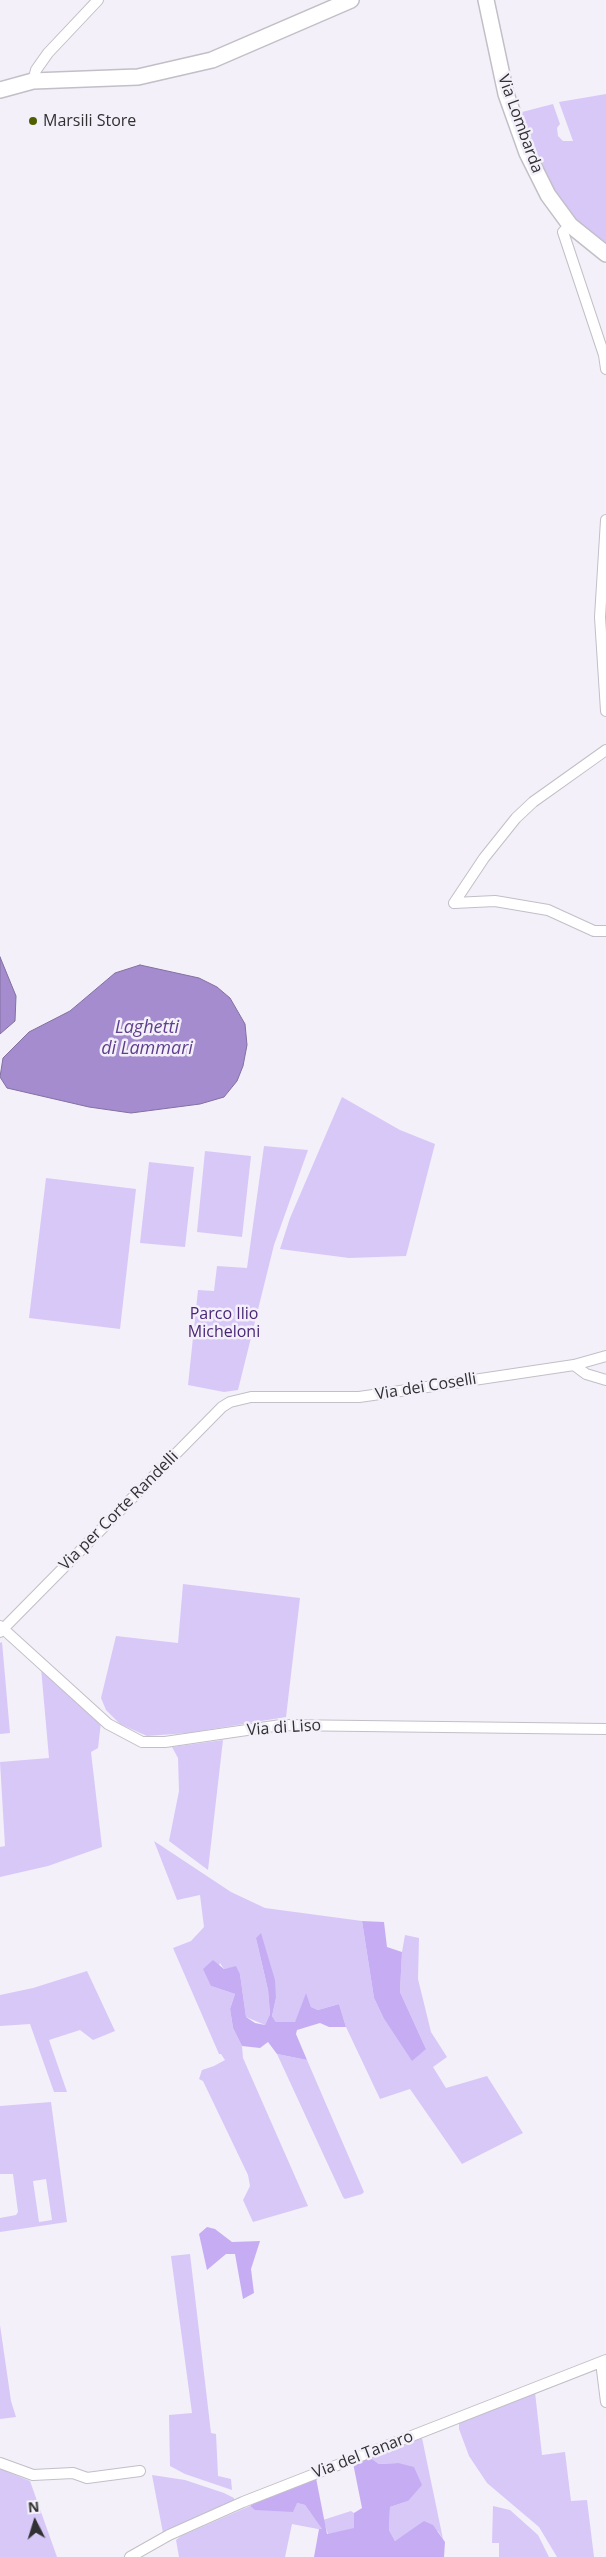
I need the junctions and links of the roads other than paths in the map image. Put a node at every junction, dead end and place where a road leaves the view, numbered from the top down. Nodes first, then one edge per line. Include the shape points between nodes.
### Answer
1 (98, 0) edge
2 (351, 0) edge
3 (486, 0) edge
4 (33, 81) junction
5 (0, 90) edge
6 (567, 229) junction
7 (606, 254) edge
8 (606, 369) edge
9 (606, 520) edge
10 (606, 710) edge
11 (606, 750) edge
12 (606, 931) edge
13 (606, 1356) edge
14 (574, 1365) junction
15 (606, 1380) edge
16 (243, 1398) joint
17 (1, 1629) edge
18 (606, 1729) edge
19 (603, 2361) edge
20 (606, 2402) edge
21 (0, 2463) edge
22 (140, 2471) dead end
23 (130, 2557) edge

1 - 4 street via 48,53 36,70
2 - 4 street via 212,60 138,77
3 - 6 street, Via Lombarda via 506,94 524,145
4 - 5 street
6 - 7 street, Via Lombarda
6 - 8 street
9 - 10 street via 600,617
11 - 12 street via 533,802 516,818 454,903 495,900 548,910 594,932
13 - 14 street, Via dei Coselli
14 - 15 street via 586,1374
14 - 16 street, Via dei Coselli via 359,1397
16 - 17 street, Via per Corte Randelli via 222,1407
17 - 18 street, Via di Liso via 108,1724 142,1742 165,1742 281,1724
19 - 20 street
19 - 23 street, Via del Tanaro via 243,2502
21 - 22 street via 33,2475 73,2473 87,2478

